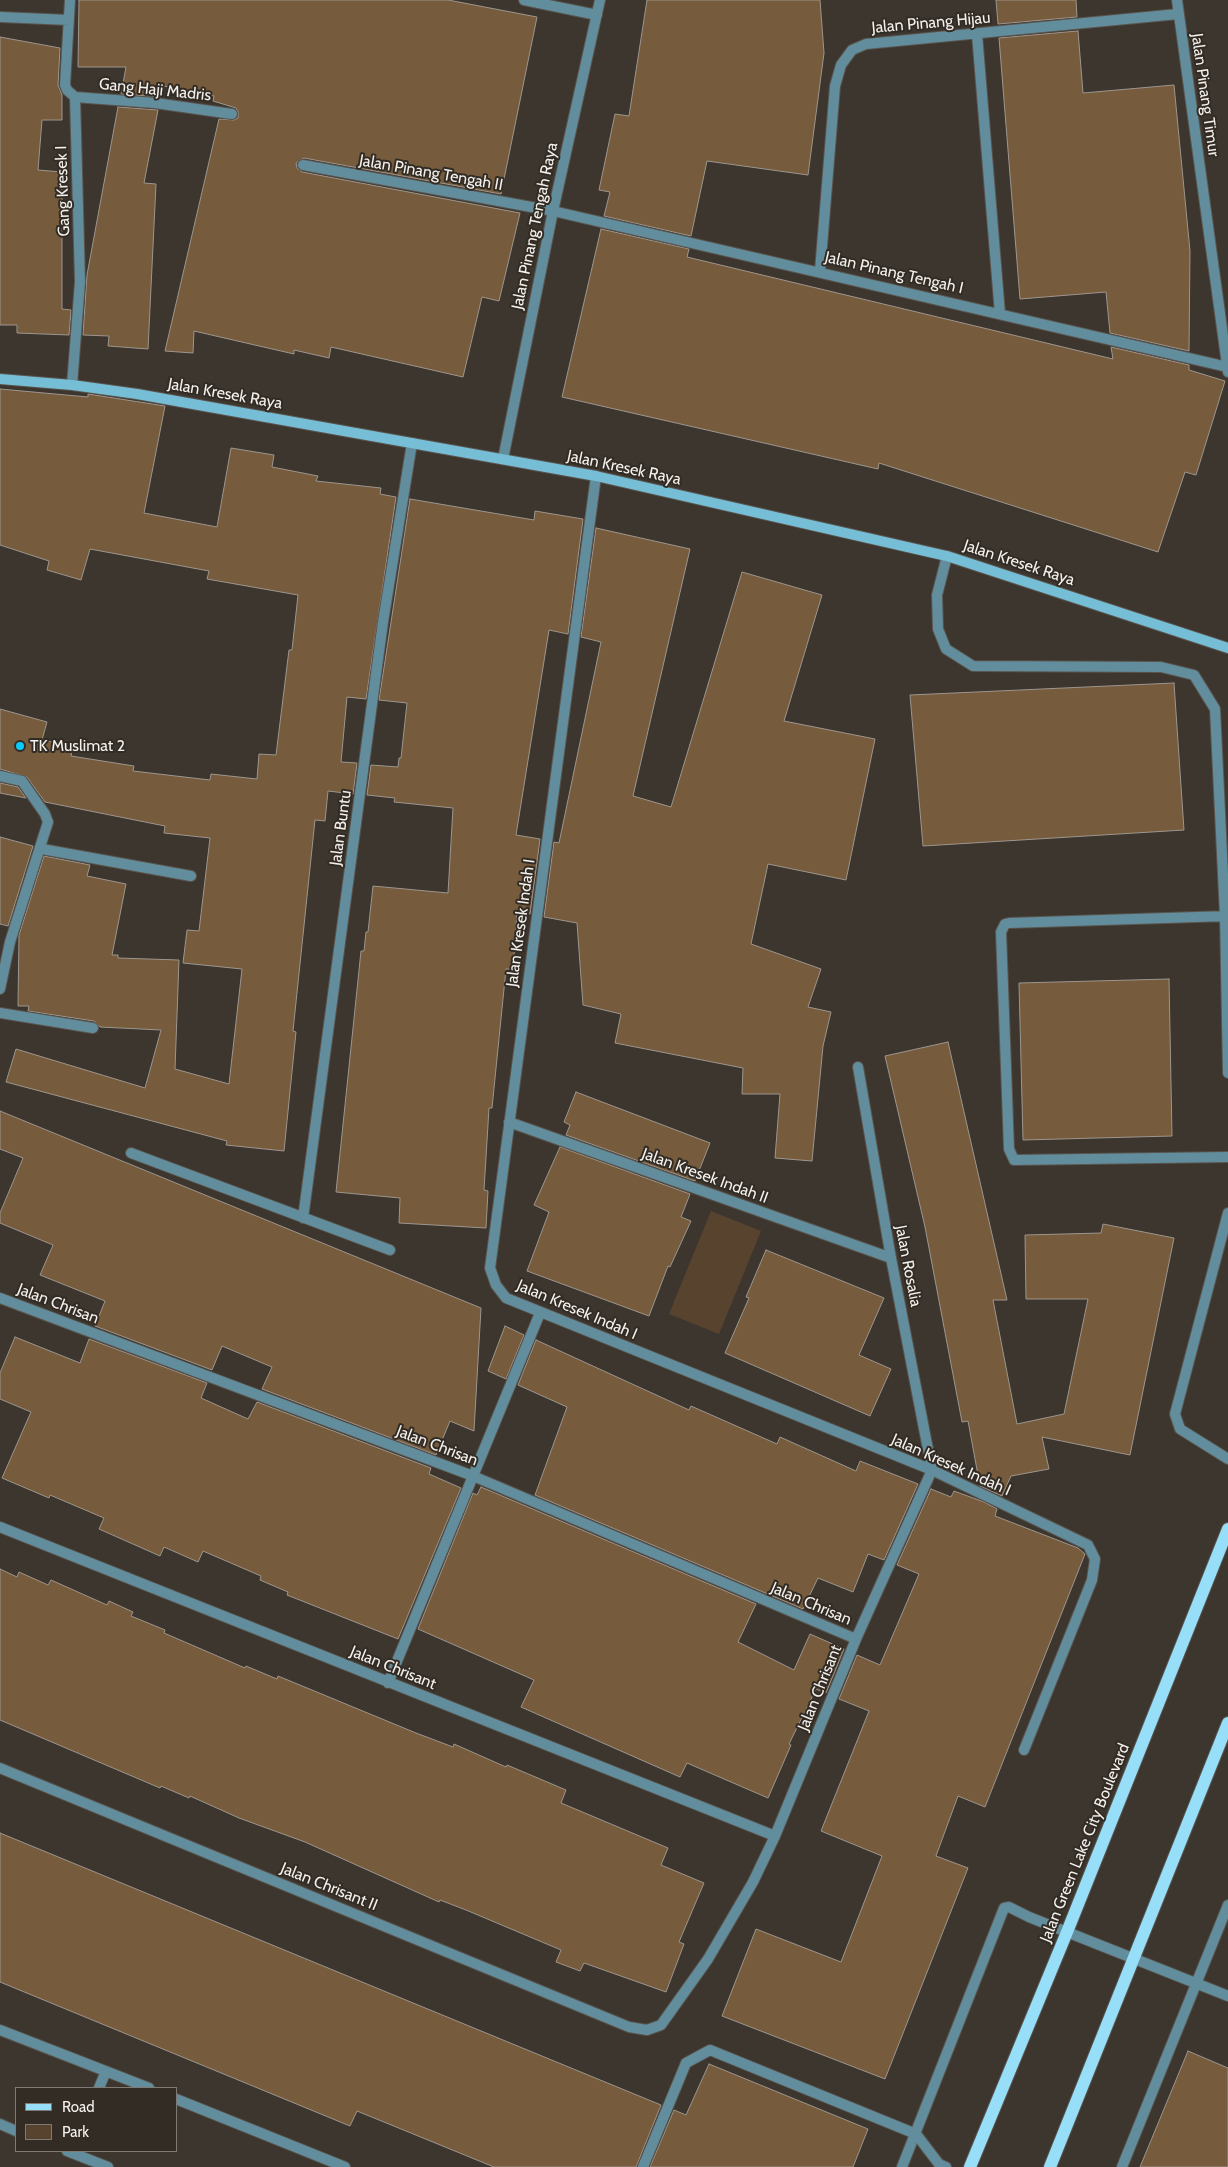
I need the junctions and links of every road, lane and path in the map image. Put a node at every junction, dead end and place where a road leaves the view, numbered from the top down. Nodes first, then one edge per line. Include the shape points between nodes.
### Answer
1 (70, 0) edge
2 (524, 0) edge
3 (600, 0) edge
4 (1176, 0) edge
5 (1178, 14) junction
6 (597, 15) junction
7 (0, 17) edge
8 (69, 20) junction
9 (977, 34) junction
10 (75, 96) junction
11 (232, 114) dead end
12 (303, 165) dead end
13 (553, 211) junction
14 (820, 271) junction
15 (1000, 314) junction
16 (1227, 367) edge
17 (1228, 372) edge
18 (0, 379) edge
19 (72, 385) junction
20 (412, 443) junction
21 (503, 458) junction
22 (596, 476) junction
23 (947, 556) junction
24 (1228, 648) edge
25 (0, 776) edge
26 (42, 849) junction
27 (192, 876) dead end
28 (1226, 916) edge
29 (0, 989) edge
30 (0, 1013) edge
31 (93, 1028) dead end
32 (858, 1067) dead end
33 (1228, 1073) edge
34 (509, 1122) junction
35 (131, 1152) dead end
36 (1228, 1157) edge
37 (1228, 1213) edge
38 (303, 1218) junction
39 (390, 1250) dead end
40 (890, 1258) junction
41 (0, 1298) edge
42 (540, 1313) junction
43 (1228, 1459) edge
44 (932, 1470) junction
45 (473, 1476) junction
46 (0, 1527) edge
47 (1228, 1529) edge
48 (856, 1639) junction
49 (388, 1682) junction
50 (1228, 1723) edge
51 (1024, 1750) dead end
52 (0, 1768) edge
53 (775, 1836) junction
54 (1228, 1905) edge
55 (1067, 1932) junction
56 (1134, 1958) junction
57 (1196, 1983) junction
58 (1228, 1996) edge
59 (0, 2030) edge
60 (647, 2030) joint
61 (106, 2071) junction
62 (99, 2087) edge
63 (146, 2087) edge
64 (178, 2100) edge
65 (0, 2124) edge
66 (15, 2130) edge
67 (916, 2134) junction
68 (73, 2152) edge
69 (108, 2167) edge
70 (345, 2167) edge
71 (643, 2167) edge
72 (902, 2167) edge
73 (946, 2167) edge
74 (970, 2167) edge
75 (1050, 2167) edge
76 (1122, 2167) edge

1 - 8 street, Gang Kresek I
2 - 6 street
3 - 6 street, Jalan Pinang Tengah Raya
4 - 5 street, Jalan Pinang Timur
5 - 9 street, Jalan Pinang Hijau
5 - 16 street, Jalan Pinang Timur
6 - 13 street, Jalan Pinang Tengah Raya
7 - 8 street
8 - 10 street, Gang Kresek I via 65,85 66,90
9 - 14 street, Jalan Pinang Hijau via 866,44 852,50 841,65 835,86
9 - 15 street
10 - 11 street, Gang Haji Madris
10 - 19 street, Gang Kresek I via 80,282
12 - 13 street, Jalan Pinang Tengah II
13 - 14 street, Jalan Pinang Tengah I
13 - 21 street, Jalan Pinang Tengah Raya
14 - 15 street, Jalan Pinang Tengah I
15 - 16 street, Jalan Pinang Tengah I
16 - 17 street, Jalan Pinang Timur
18 - 19 street, Jalan Kresek Raya
19 - 20 street, Jalan Kresek Raya
20 - 21 street, Jalan Kresek Raya
20 - 38 street, Jalan Buntu via 383,622
21 - 22 street, Jalan Kresek Raya
22 - 23 street, Jalan Kresek Raya
22 - 34 street, Jalan Kresek Indah I
23 - 24 street, Jalan Kresek Raya
23 - 28 street via 936,595 938,629 946,649 974,666 1162,667 1194,675 1215,709
25 - 26 street via 22,782 46,814 48,822
26 - 27 street
26 - 29 street via 10,942
28 - 33 street
28 - 36 street via 1009,923 1001,932 1009,1149 1014,1160
30 - 31 street
32 - 40 street, Jalan Rosalia
34 - 40 street, Jalan Kresek Indah II
34 - 42 street, Jalan Kresek Indah I via 490,1268 496,1285 506,1298
35 - 38 street
37 - 43 street via 1174,1414 1180,1430
38 - 39 street
40 - 44 street, Jalan Rosalia
41 - 45 street, Jalan Chrisan
42 - 44 street, Jalan Kresek Indah I
42 - 45 street
44 - 48 street, Jalan Chrisant
44 - 51 street, Jalan Kresek Indah I via 1088,1545 1095,1559 1092,1580
45 - 48 street, Jalan Chrisan
45 - 49 street
46 - 49 street, Jalan Chrisant
47 - 55 main road, Jalan Green Lake City Boulevard
48 - 53 street, Jalan Chrisant
49 - 53 street, Jalan Chrisant
50 - 56 main road
52 - 60 street, Jalan Chrisant II via 629,2027
53 - 60 street, Jalan Chrisant via 708,1960 660,2025
54 - 57 street
55 - 56 street
55 - 67 street via 1009,1907 1004,1908
55 - 74 main road, Jalan Green Lake City Boulevard
56 - 57 street
56 - 75 main road
57 - 58 street
57 - 76 street
59 - 61 street
61 - 62 street
61 - 63 street
64 - 70 street
65 - 66 street
67 - 71 street via 710,2050 686,2063
67 - 72 street
67 - 73 street via 939,2164
68 - 69 street

